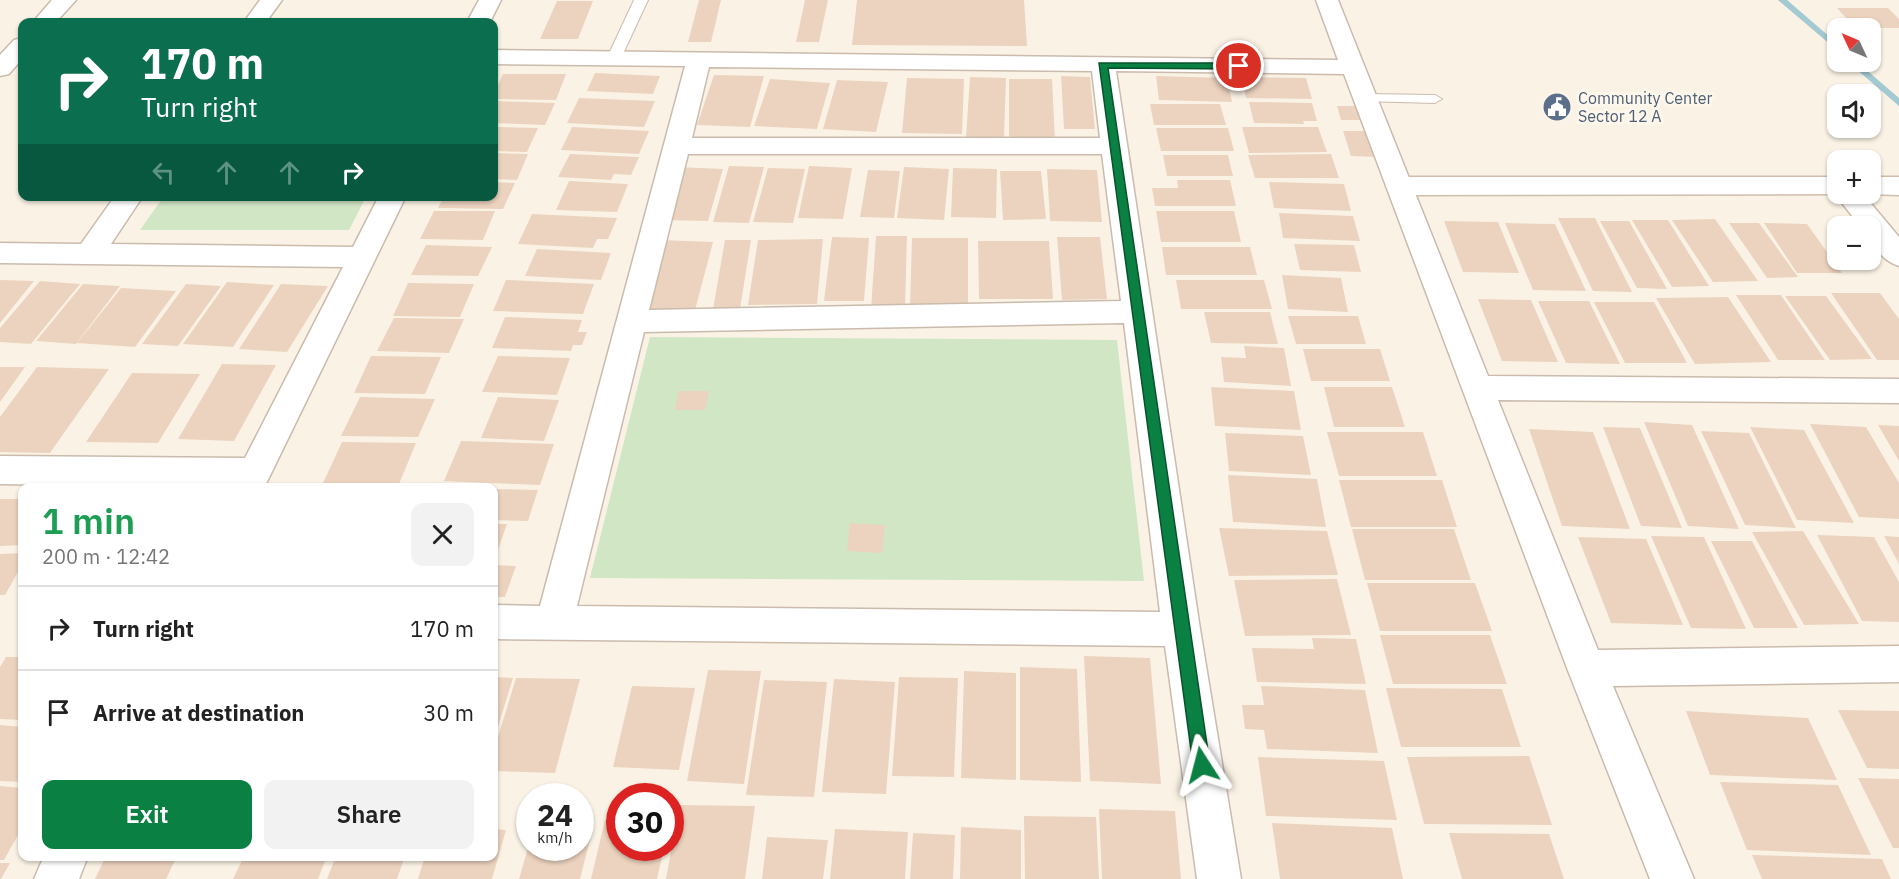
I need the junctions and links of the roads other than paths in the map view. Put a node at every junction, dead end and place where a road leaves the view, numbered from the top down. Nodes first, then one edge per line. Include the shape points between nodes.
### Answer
1 (65, 0) edge
2 (271, 0) edge
3 (490, 0) edge
4 (641, 0) edge
5 (1327, 0) edge
6 (48, 18) edge
7 (258, 18) edge
8 (481, 18) edge
9 (18, 49) edge
10 (498, 57) edge
11 (614, 58) junction
12 (699, 59) junction
13 (1103, 65) junction
14 (1353, 67) junction
15 (0, 69) edge
16 (1365, 99) junction
17 (1435, 99) dead end
18 (677, 146) junction
19 (1114, 146) junction
20 (1399, 186) junction
21 (1827, 186) edge
22 (1881, 186) edge
23 (1899, 186) edge
24 (127, 201) edge
25 (391, 201) edge
26 (1857, 204) edge
27 (0, 253) edge
28 (90, 254) junction
29 (1899, 256) edge
30 (363, 257) junction
31 (1137, 312) junction
32 (632, 321) junction
33 (1478, 388) junction
34 (1899, 391) edge
35 (0, 470) edge
36 (251, 480) edge
37 (498, 622) edge
38 (554, 622) junction
39 (1181, 629) junction
40 (1899, 664) edge
41 (1586, 668) junction
42 (65, 861) edge
43 (56, 879) edge
44 (1219, 879) edge
45 (1672, 879) edge

1 - 6 street
2 - 7 street
3 - 8 street
4 - 11 lane
5 - 14 street
9 - 15 street
10 - 11 street
11 - 12 street
12 - 13 street
12 - 18 street
13 - 14 street
13 - 19 street
14 - 16 street
16 - 17 lane
16 - 20 street
18 - 19 street
18 - 32 street
19 - 31 street
20 - 21 street
20 - 33 street
22 - 23 street
24 - 28 street
25 - 30 street
26 - 29 street
27 - 28 street
28 - 30 street
30 - 36 street
31 - 32 street
31 - 39 street
32 - 38 street
33 - 34 street
33 - 41 street
35 - 36 street
37 - 38 street
38 - 39 street
39 - 44 street
40 - 41 street
41 - 45 street
42 - 43 street

